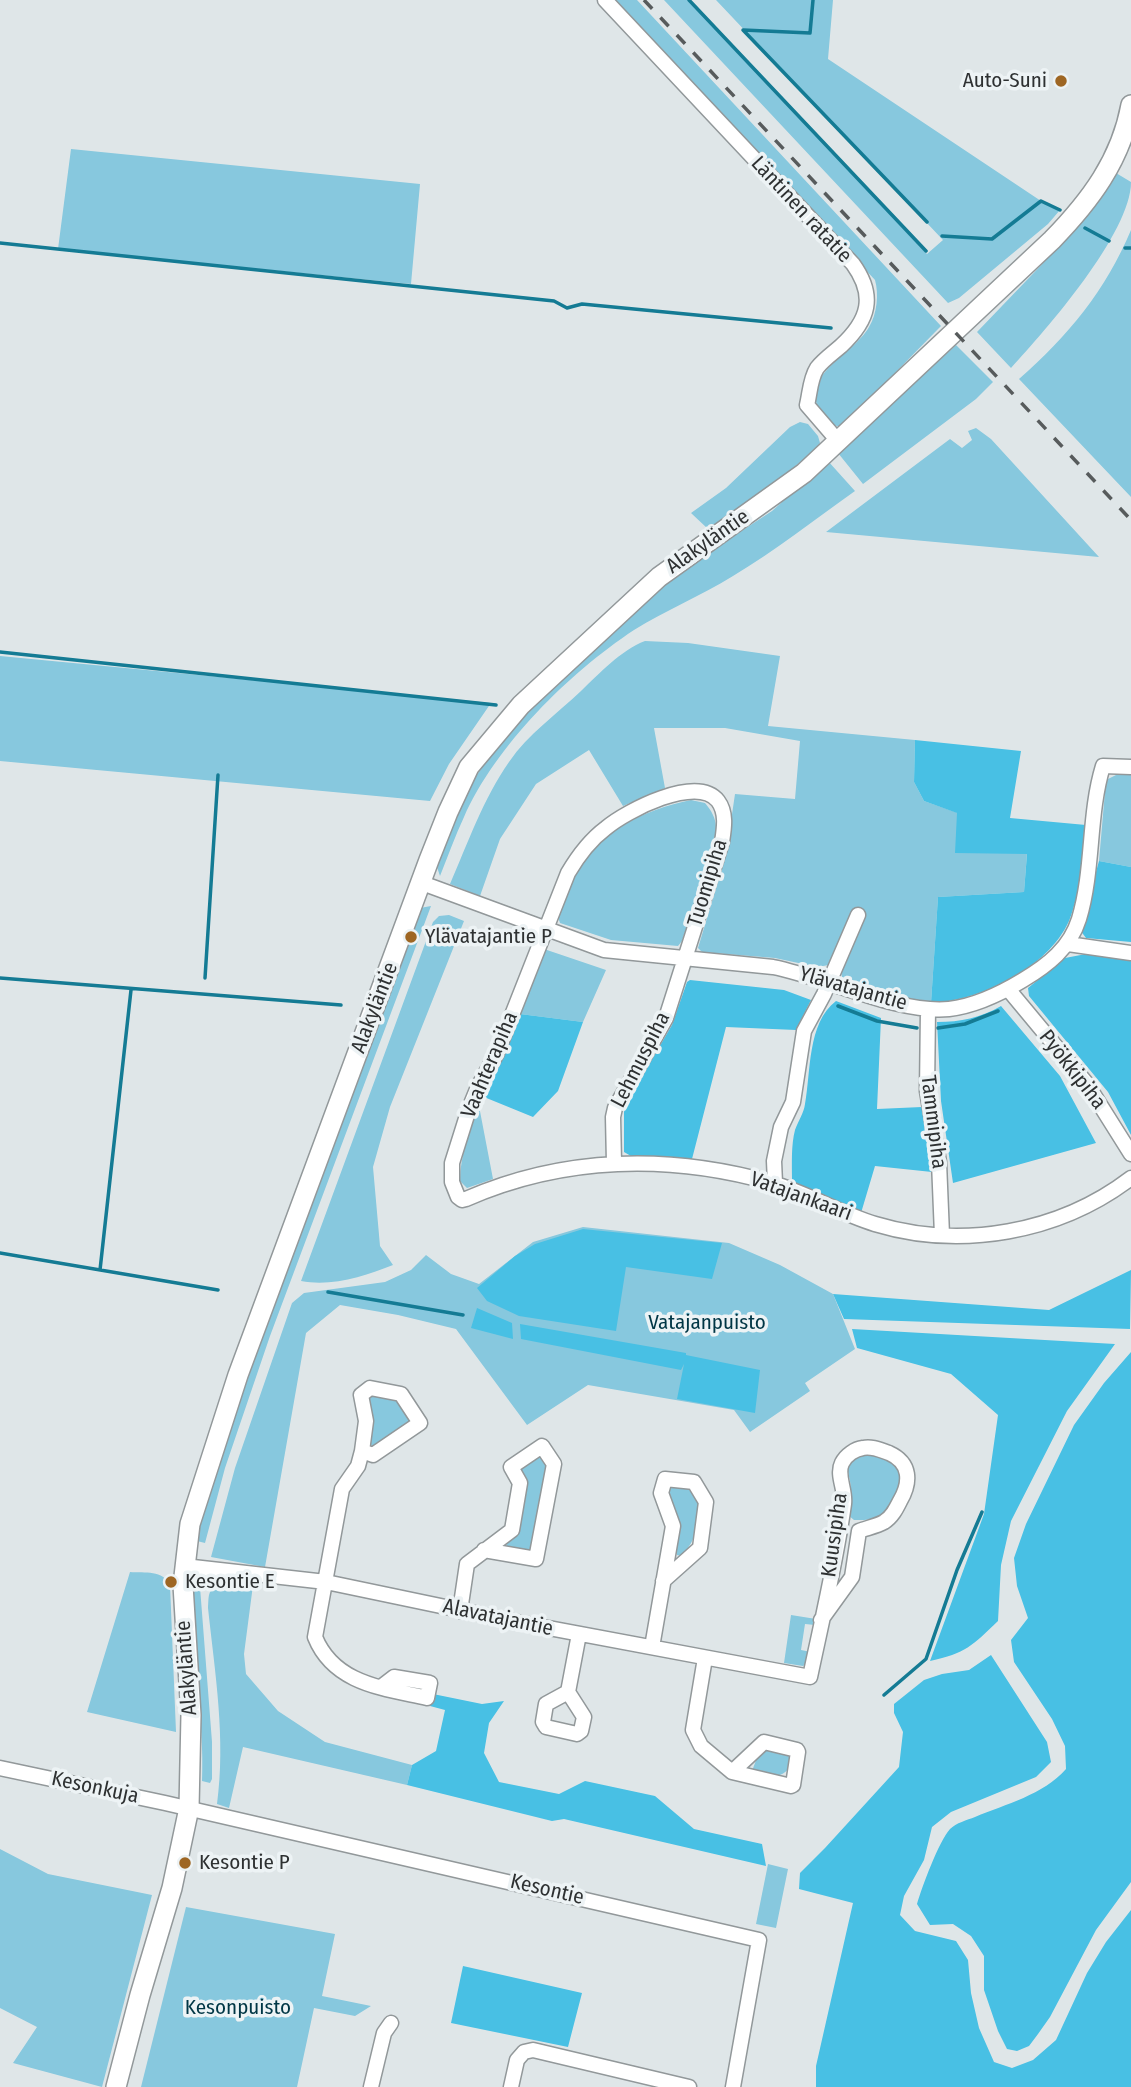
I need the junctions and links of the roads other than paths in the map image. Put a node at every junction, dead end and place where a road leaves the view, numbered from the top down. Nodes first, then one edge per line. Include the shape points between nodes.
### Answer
1 (606, 0) edge
2 (1131, 105) edge
3 (838, 441) junction
4 (1131, 767) edge
5 (422, 883) junction
6 (858, 915) dead end
7 (544, 930) junction
8 (1068, 944) junction
9 (1131, 953) edge
10 (684, 959) junction
11 (829, 982) junction
12 (1008, 989) junction
13 (928, 1009) junction
14 (1131, 1154) edge
15 (614, 1163) junction
16 (1131, 1178) edge
17 (775, 1183) junction
18 (462, 1200) joint
19 (942, 1235) junction
20 (362, 1451) junction
21 (841, 1525) junction
22 (859, 1531) junction
23 (484, 1550) junction
24 (184, 1566) junction
25 (663, 1581) junction
26 (326, 1582) junction
27 (460, 1611) junction
28 (821, 1620) junction
29 (579, 1634) junction
30 (652, 1647) junction
31 (705, 1658) junction
32 (810, 1677) joint
33 (381, 1687) dead end
34 (568, 1692) dead end
35 (0, 1768) edge
36 (732, 1772) junction
37 (189, 1808) junction
38 (391, 2023) dead end
39 (116, 2087) edge
40 (371, 2087) edge
41 (511, 2087) edge
42 (689, 2087) edge
43 (733, 2087) edge

1 - 3 street, Läntinen ratatie via 863,278 866,311 860,324 811,378 807,405
2 - 3 street, Alakyläntie via 1114,159 1079,213
3 - 5 street, Alakyläntie via 783,490 659,577 520,705 465,775
4 - 8 street, Ylävatajantie via 1103,766 1080,916
5 - 7 street, Ylävatajantie
5 - 24 street, Alakyläntie via 226,1409 190,1524
6 - 11 street
7 - 10 street, Ylävatajantie via 604,950
7 - 10 street, Tuomipiha via 568,873 605,828 640,806 701,791 718,800 724,828
7 - 18 street, Vaahterapiha via 497,1053 469,1109 452,1163 452,1182
8 - 9 street
8 - 12 street, Ylävatajantie
10 - 11 street, Ylävatajantie via 773,967
10 - 15 street, Lehmuspiha via 666,1018 615,1108
11 - 13 street, Ylävatajantie
11 - 17 street via 803,1031 793,1102 781,1127 774,1161
12 - 13 street, Ylävatajantie via 965,1006
12 - 14 street, Pyökkipiha via 1087,1084
13 - 19 street, Tammipiha via 927,1091 939,1162
15 - 17 street, Vatajankaari via 700,1167
15 - 18 street, Vatajankaari via 538,1173
16 - 19 street, Vatajankaari via 1088,1206 1037,1225 999,1233
17 - 19 street, Vatajankaari via 874,1224
20 - 20 street via 366,1422 361,1395 370,1388 401,1394 420,1423 373,1455
20 - 26 street via 342,1489
21 - 22 street
21 - 22 street, Kuusipiha via 842,1463 850,1452 875,1448 901,1462 909,1478 895,1512
21 - 28 street, Kuusipiha
22 - 28 street, Kuusipiha via 852,1577
23 - 23 street via 512,1530 520,1483 511,1467 542,1446 554,1464 536,1559
23 - 27 street via 467,1564
24 - 26 street, Alavatajantie
24 - 37 street, Alakyläntie via 192,1740
25 - 25 street via 673,1527 661,1493 665,1479 694,1482 706,1502 700,1548
25 - 30 street
26 - 27 street, Alavatajantie
26 - 33 street via 315,1637 322,1653 332,1665
27 - 29 street, Alavatajantie
28 - 32 street, Kuusipiha
29 - 30 street, Alavatajantie
29 - 34 street
30 - 31 street, Alavatajantie
31 - 32 street, Alavatajantie
31 - 36 street via 695,1735
35 - 37 street, Kesonkuja
36 - 36 street via 792,1786 798,1750 764,1742
37 - 39 street, Alakyläntie via 172,1888
37 - 43 street, Kesontie via 759,1940
38 - 40 street via 384,2033
41 - 42 street via 517,2060 533,2050

